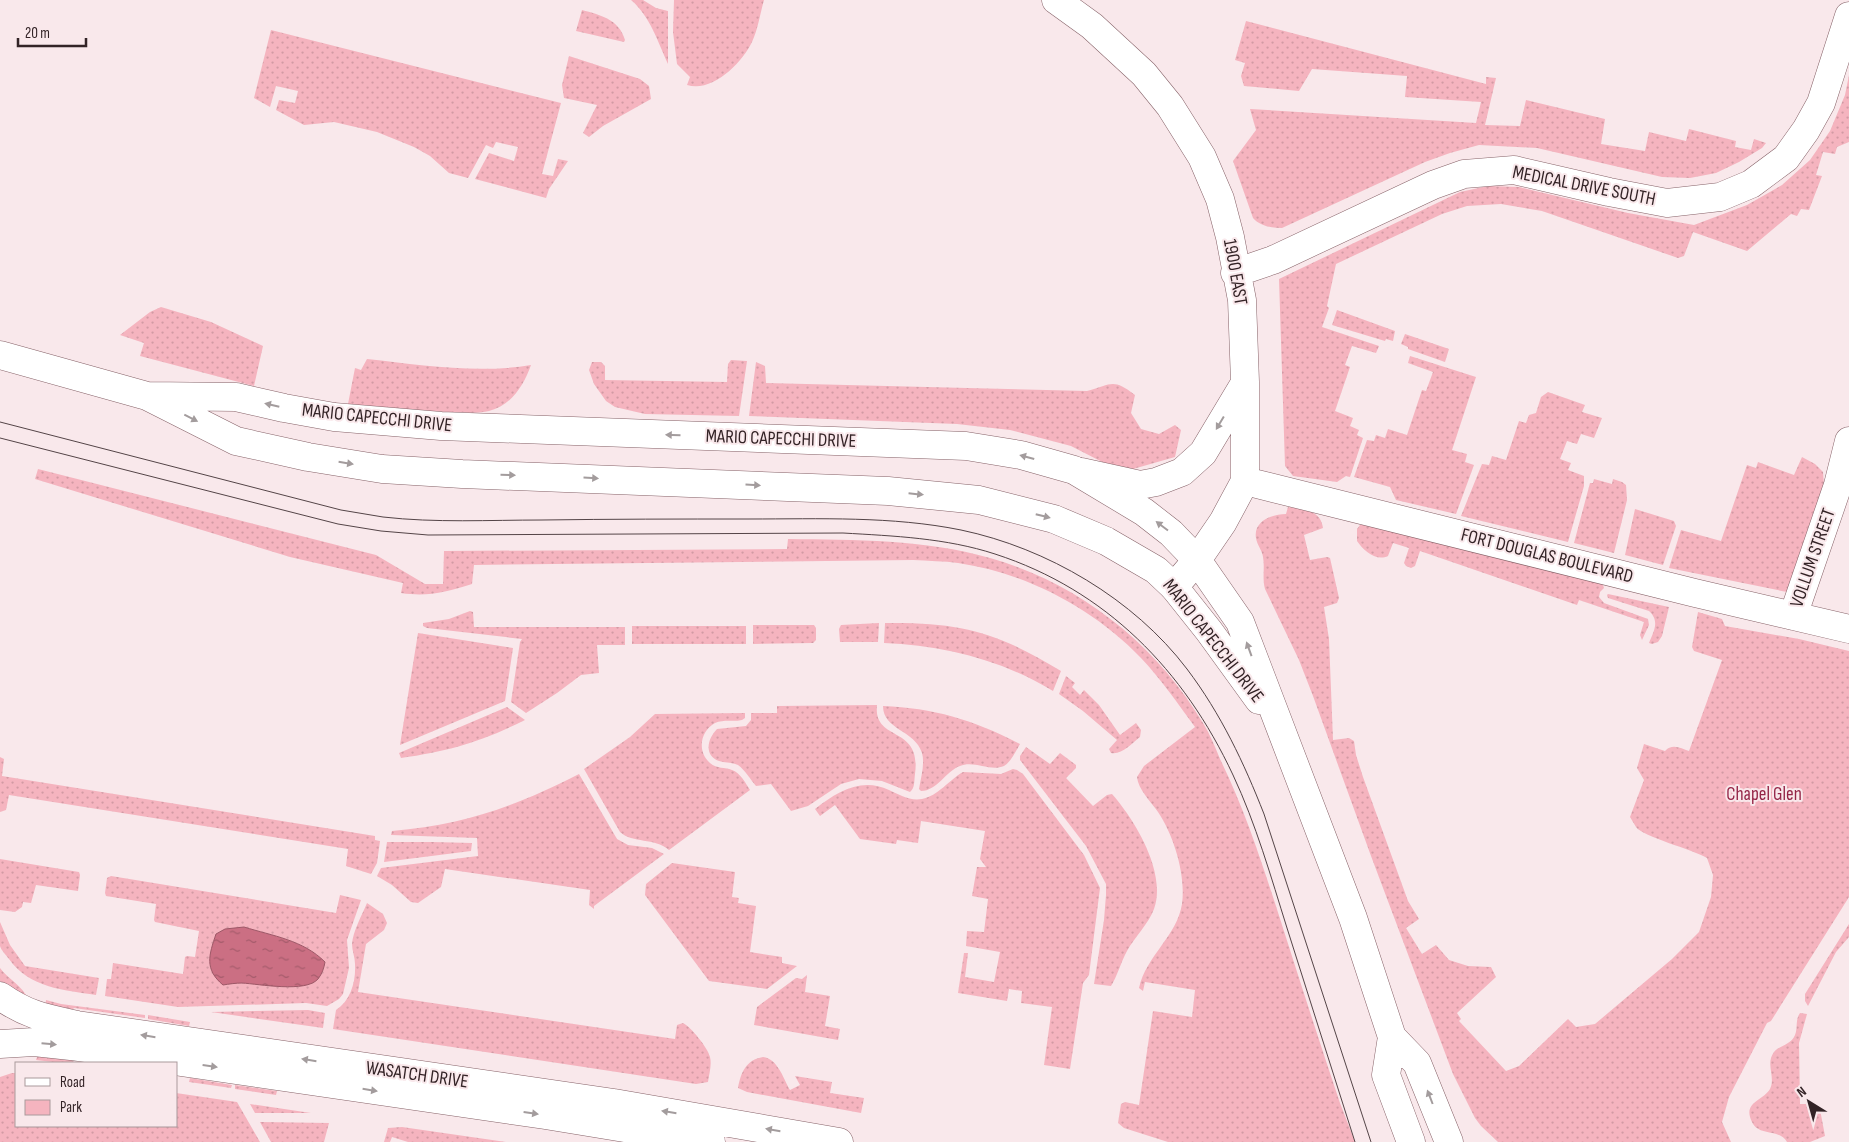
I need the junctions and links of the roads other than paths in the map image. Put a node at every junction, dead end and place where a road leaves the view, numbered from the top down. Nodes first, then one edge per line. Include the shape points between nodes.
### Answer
1 (1056, 0) edge
2 (1849, 16) edge
3 (1235, 273) junction
4 (0, 355) edge
5 (1245, 382) junction
6 (147, 396) junction
7 (1849, 441) edge
8 (1074, 470) junction
9 (1245, 480) junction
10 (1197, 560) junction
11 (1174, 587) junction
12 (1793, 616) junction
13 (1849, 629) edge
14 (1279, 727) junction
15 (0, 996) edge
16 (1392, 1036) junction
17 (0, 1044) edge
18 (712, 1142) edge
19 (838, 1142) edge
20 (1411, 1142) edge
21 (1448, 1142) edge

1 - 3 street, 1900 EAST via 1092,26 1144,74 1195,143 1220,199
2 - 3 street, MEDICAL DRIVE SOUTH via 1821,103 1806,130 1786,158 1736,191 1720,197 1667,203 1514,170 1464,174 1433,185 1273,260
3 - 5 street, 1900 EAST via 1242,300
4 - 6 street, MARIO CAPECCHI DRIVE
5 -> 8 street via 1203,453 1182,472 1140,485
5 - 9 street, 1900 EAST
8 -> 6 street, MARIO CAPECCHI DRIVE via 1021,455 966,446 441,426 334,417 236,397
6 -> 11 street, MARIO CAPECCHI DRIVE via 236,441 308,457 382,468 888,491 979,500 1054,519 1106,541 1156,570
7 - 12 street, VOLLUM STREET via 1838,485
10 -> 8 street, MARIO CAPECCHI DRIVE via 1171,533 1144,512
9 - 10 street, 1900 EAST via 1223,522
9 - 12 street, FORT DOUGLAS BOULEVARD
10 - 11 street, 1900 EAST
14 -> 10 street, MARIO CAPECCHI DRIVE via 1240,622
11 - 14 street, MARIO CAPECCHI DRIVE
12 - 13 street, FORT DOUGLAS BOULEVARD
14 - 16 street, MARIO CAPECCHI DRIVE via 1352,918
19 -> 15 street, WASATCH DRIVE via 614,1103 77,1025 38,1017
16 - 20 street, MARIO CAPECCHI DRIVE via 1386,1075
21 -> 16 street, MARIO CAPECCHI DRIVE via 1417,1063
17 -> 18 street, WASATCH DRIVE via 34,1042 71,1046

